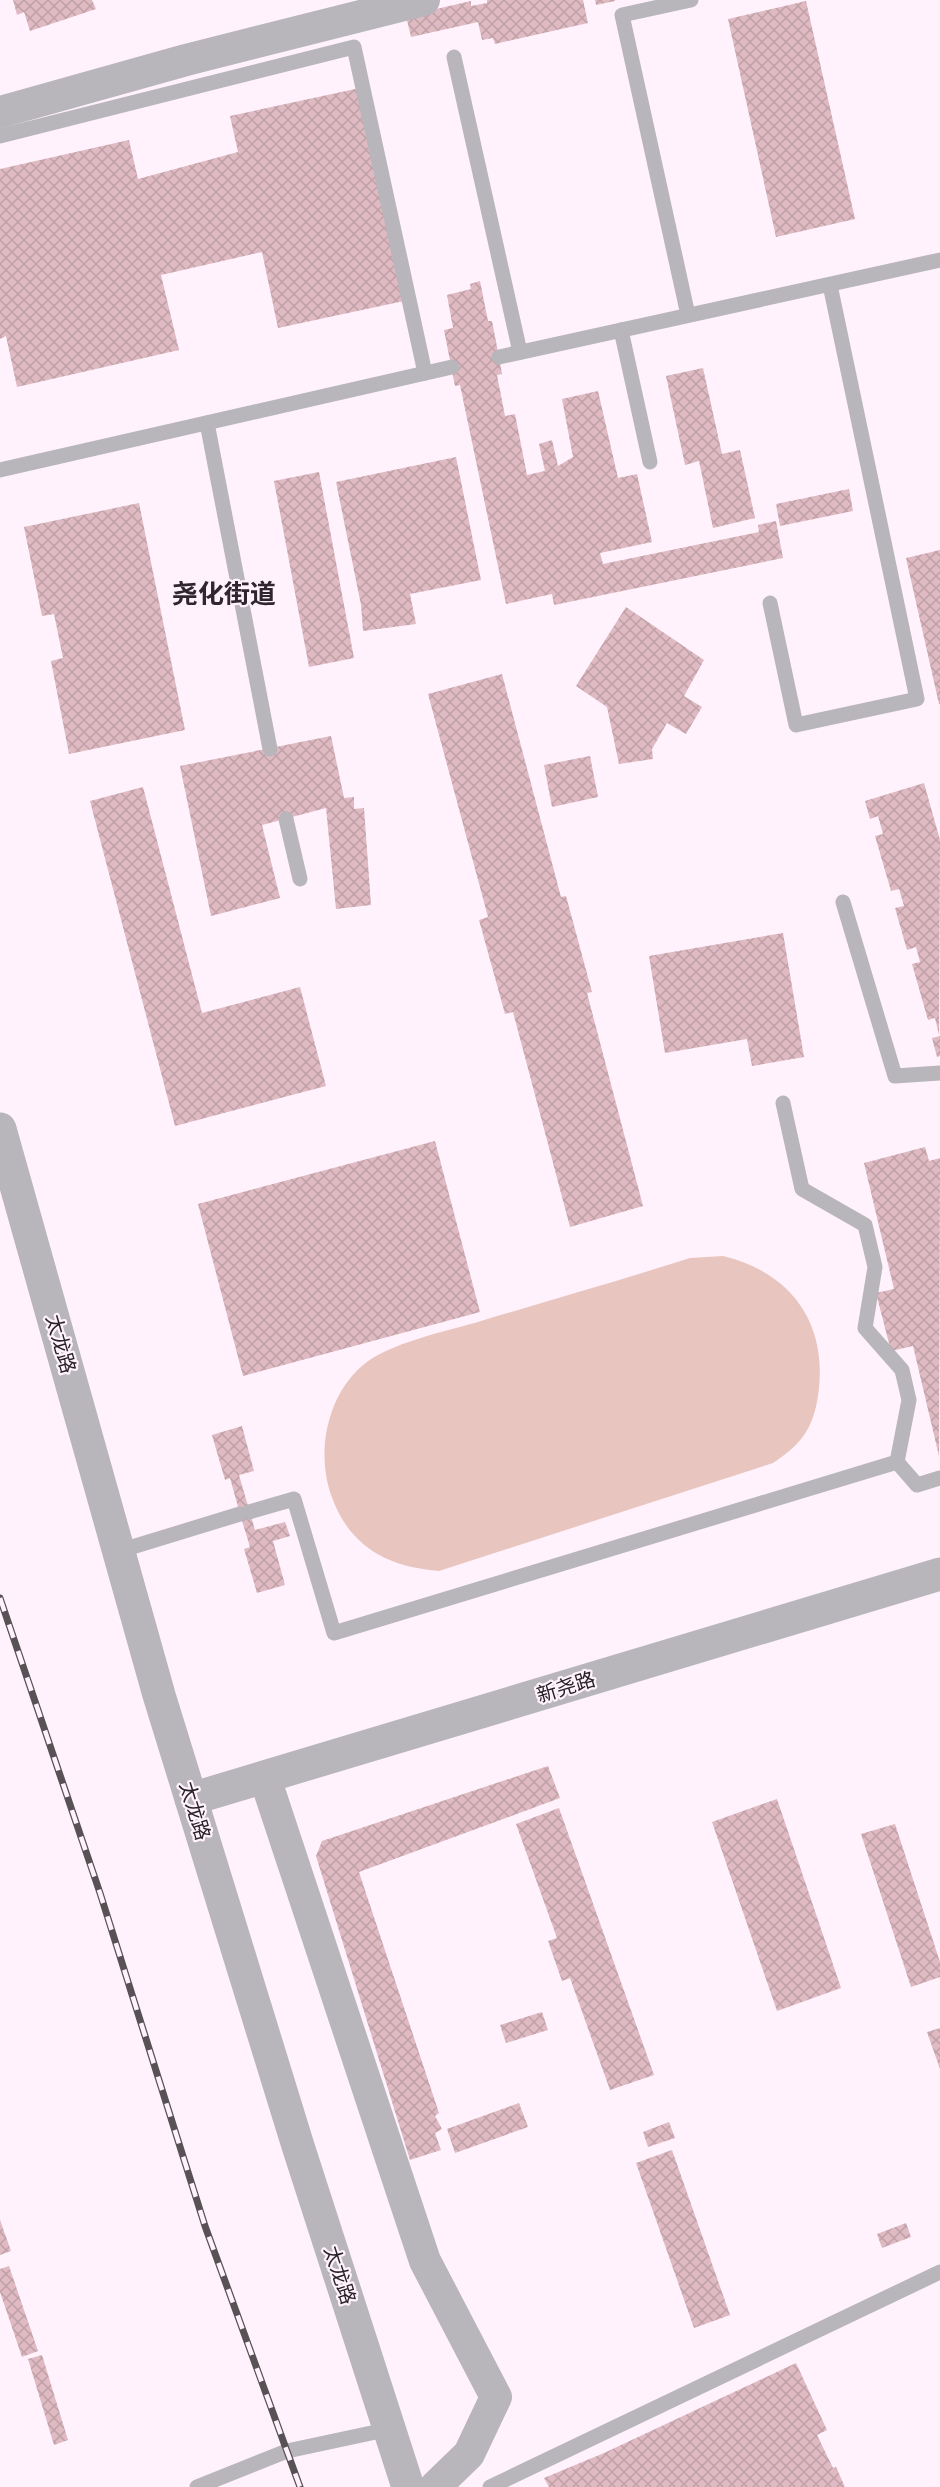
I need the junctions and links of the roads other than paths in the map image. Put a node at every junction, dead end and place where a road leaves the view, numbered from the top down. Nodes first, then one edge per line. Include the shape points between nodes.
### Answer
1 (424, 0) edge
2 (691, 0) edge
3 (454, 57) dead end
4 (0, 112) edge
5 (0, 136) edge
6 (940, 260) edge
7 (830, 285) junction
8 (688, 315) junction
9 (621, 330) junction
10 (520, 352) junction
11 (499, 357) dead end
12 (452, 367) dead end
13 (425, 373) junction
14 (207, 423) junction
15 (650, 462) dead end
16 (0, 470) edge
17 (770, 603) dead end
18 (270, 749) dead end
19 (286, 819) dead end
20 (300, 879) dead end
21 (843, 902) dead end
22 (940, 1073) edge
23 (783, 1103) dead end
24 (0, 1129) edge
25 (897, 1461) junction
26 (940, 1478) edge
27 (119, 1551) junction
28 (940, 1575) edge
29 (265, 1778) junction
30 (191, 1799) junction
31 (940, 2272) edge
32 (390, 2429) junction
33 (196, 2487) edge
34 (408, 2487) edge
35 (435, 2487) edge
36 (490, 2487) edge

1 - 4 street
2 - 8 lane via 622,15
3 - 10 lane
5 - 13 lane via 354,47
6 - 7 lane
7 - 8 lane
7 - 17 lane via 917,699 796,725
8 - 9 lane
9 - 10 lane
9 - 15 lane
10 - 11 lane
12 - 13 lane
13 - 14 lane
14 - 16 lane
14 - 18 lane
19 - 20 lane
21 - 22 lane via 895,1076
23 - 25 lane via 802,1189 864,1225 875,1267 865,1328 902,1370 909,1400
24 - 27 street, 太龙路
25 - 26 lane via 917,1485
25 - 27 lane via 334,1633 294,1498
27 - 30 street, 太龙路
28 - 29 street, 新尧路
29 - 30 street, 新尧路
29 - 35 street via 425,2261 496,2397 469,2454
30 - 32 street, 太龙路
31 - 36 lane
32 - 33 lane via 287,2451
32 - 34 street, 太龙路

